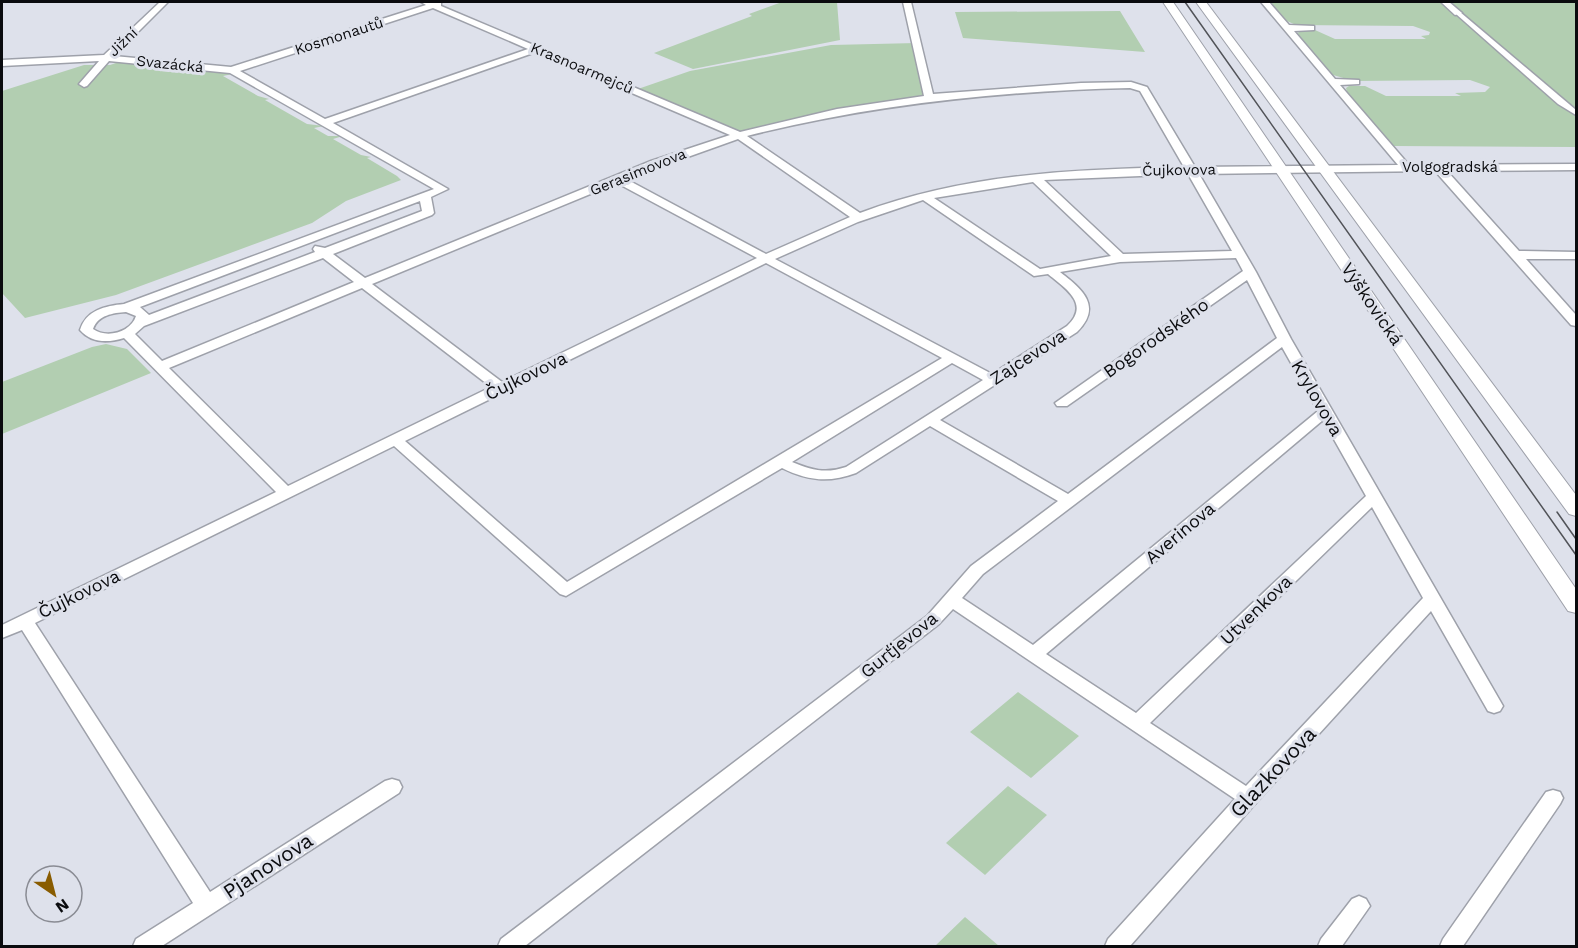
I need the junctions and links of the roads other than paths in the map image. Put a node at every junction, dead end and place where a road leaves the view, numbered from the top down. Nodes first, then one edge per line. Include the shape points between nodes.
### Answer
1 (164, 2) edge
2 (446, 2) edge
3 (907, 2) edge
4 (1168, 2) edge
5 (1201, 2) edge
6 (1265, 2) edge
7 (1445, 2) edge
8 (429, 3) edge
9 (1458, 13) joint
10 (1287, 28) junction
11 (1311, 28) dead end
12 (537, 49) junction
13 (107, 58) junction
14 (2, 63) edge
15 (232, 70) junction
16 (1333, 82) junction
17 (1356, 82) dead end
18 (84, 84) dead end
19 (1144, 89) joint
20 (929, 96) junction
21 (1576, 113) edge
22 (325, 122) junction
23 (739, 135) junction
24 (1405, 167) junction
25 (1437, 167) junction
26 (1576, 167) edge
27 (1191, 169) junction
28 (1324, 169) junction
29 (1281, 170) junction
30 (1034, 177) junction
31 (618, 179) junction
32 (424, 196) junction
33 (924, 196) junction
34 (858, 217) junction
35 (307, 240) junction
36 (325, 253) junction
37 (1240, 254) junction
38 (1516, 255) junction
39 (1576, 255) edge
40 (766, 258) junction
41 (1120, 258) junction
42 (1044, 272) junction
43 (1250, 272) junction
44 (364, 283) junction
45 (126, 308) junction
46 (1576, 322) edge
47 (141, 323) junction
48 (126, 333) junction
49 (1284, 339) junction
50 (951, 358) junction
51 (159, 367) junction
52 (993, 380) junction
53 (501, 388) junction
54 (1062, 403) dead end
55 (1325, 412) junction
56 (930, 420) junction
57 (395, 440) junction
58 (781, 462) junction
59 (286, 493) junction
60 (1374, 497) junction
61 (1069, 501) junction
62 (1576, 509) edge
63 (951, 599) junction
64 (1432, 599) junction
65 (1576, 605) edge
66 (25, 621) junction
67 (2, 632) edge
68 (1034, 654) junction
69 (1494, 706) dead end
70 (1138, 723) junction
71 (392, 787) dead end
72 (1248, 798) junction
73 (1553, 798) dead end
74 (206, 906) junction
75 (1359, 906) dead end
76 (144, 946) edge
77 (509, 946) edge
78 (1116, 946) edge
79 (1329, 946) edge
80 (1451, 946) edge

1 - 13 street, Jižní
2 - 8 street, Kosmonautů
3 - 20 street
4 - 29 street, Výškovická
5 - 28 street
6 - 10 street
7 - 9 street
8 - 12 street, Krasnoarmejců
8 - 15 street, Kosmonautů
9 - 21 street
10 - 11 street
10 - 16 street
12 - 22 street
12 - 23 street, Krasnoarmejců
13 - 14 street, Svazácká
13 - 15 street, Svazácká
13 - 18 street, Jižní
15 - 22 street, Svazácká
16 - 17 street
16 - 24 street
19 - 20 street, Gerasimovova via 1068,86
19 - 27 street, Krylovova
20 - 23 street, Gerasimovova via 821,115
22 - 32 street, Svazácká via 443,189
23 - 31 street, Gerasimovova
23 - 34 street, Krasnoarmejců
24 - 25 street, Volgogradská
24 - 28 street, Volgogradská
25 - 26 street, Volgogradská
25 - 38 street
27 - 29 street, Čujkovova
27 - 30 street, Čujkovova
27 - 37 street, Krylovova
28 - 29 street, Čujkovova
28 - 62 street
29 - 65 street, Výškovická
30 - 33 street, Čujkovova
30 - 41 street
31 - 40 street
31 - 44 street, Gerasimovova
32 - 35 street, Svazácká
32 - 36 street via 428,213
33 - 34 street, Čujkovova
33 - 42 street
34 - 40 street, Čujkovova
35 - 36 street
35 - 45 street, Svazácká
36 - 44 street
36 - 47 street
37 - 41 street
37 - 43 street, Krylovova
38 - 39 street
38 - 46 street
40 - 50 street
40 - 53 street, Čujkovova
41 - 42 street
42 - 52 street, Zajcevova via 1074,290 1083,304 1082,317 1072,329
43 - 49 street, Krylovova
43 - 54 street, Bogorodského
44 - 51 street, Gerasimovova
44 - 53 street
45 - 47 street via 141,312
45 - 48 street, Svazácká via 96,316 86,330 97,337
47 - 48 street
48 - 51 street
49 - 55 street, Krylovova
49 - 61 street, Gurťjevova
50 - 52 street
50 - 58 street
51 - 59 street
52 - 56 street, Zajcevova
53 - 57 street, Čujkovova
55 - 60 street, Krylovova
55 - 68 street, Averinova
56 - 58 street, Zajcevova via 836,477 812,477
56 - 61 street
57 - 58 street via 566,590
57 - 59 street, Čujkovova
59 - 66 street, Čujkovova
60 - 64 street, Krylovova
60 - 70 street, Utvenkova
61 - 63 street, Gurťjevova via 977,570
63 - 68 street
63 - 77 street, Gurťjevova via 933,620
64 - 69 street, Krylovova
64 - 72 street, Glazkovova
66 - 67 street, Čujkovova
66 - 74 street
68 - 70 street
70 - 72 street
71 - 74 street, Pjanovova
72 - 78 street, Glazkovova
73 - 80 street
74 - 76 street, Pjanovova
75 - 79 street

